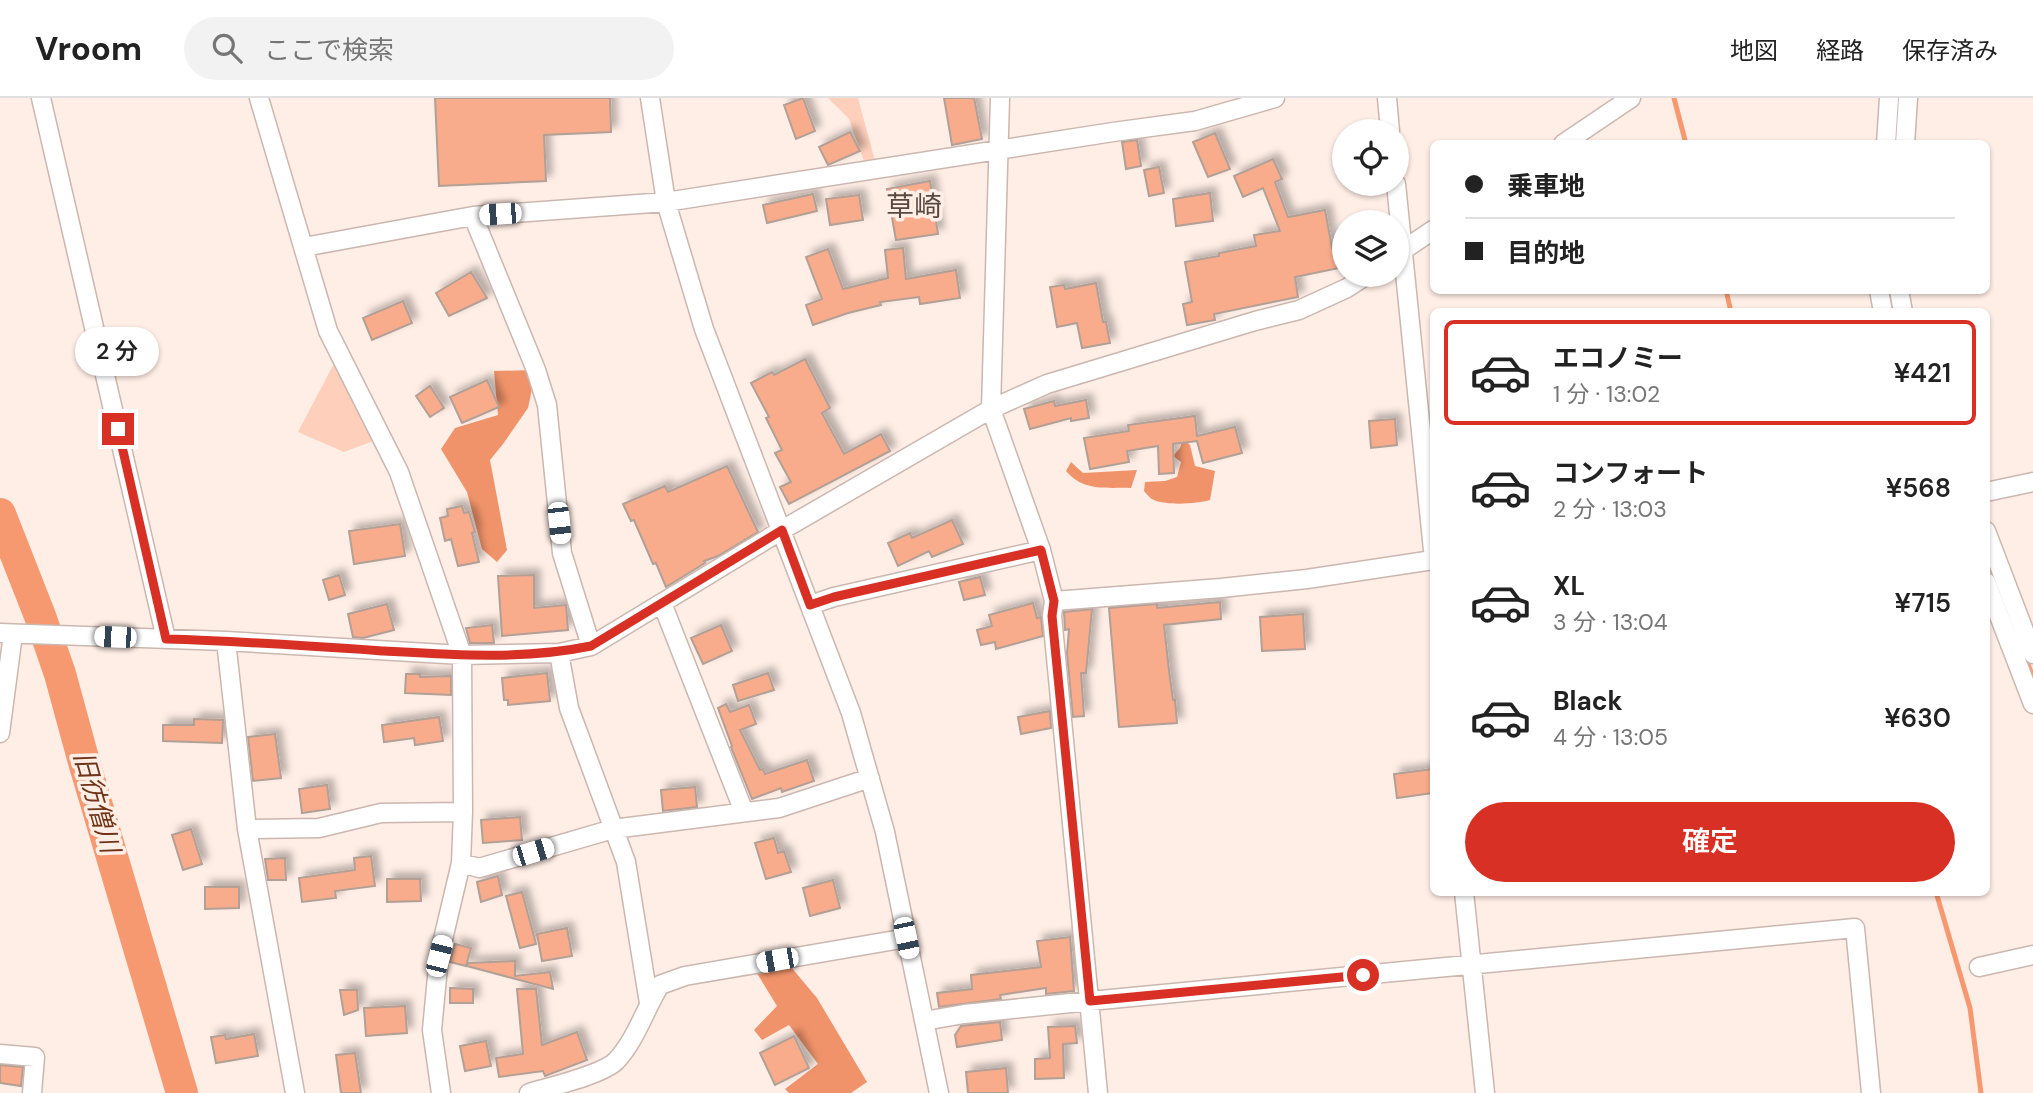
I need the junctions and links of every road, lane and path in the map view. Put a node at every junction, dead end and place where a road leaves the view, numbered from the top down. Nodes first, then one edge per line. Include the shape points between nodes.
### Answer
1 (41, 98) edge
2 (259, 98) edge
3 (650, 98) edge
4 (1000, 98) edge
5 (1275, 98) edge
6 (1387, 98) edge
7 (1631, 98) edge
8 (1889, 98) edge
9 (1908, 98) edge
10 (1389, 119) edge
11 (1569, 140) edge
12 (1886, 140) edge
13 (1905, 140) edge
14 (998, 150) junction
15 (666, 202) junction
16 (473, 216) junction
17 (1430, 232) edge
18 (304, 247) junction
19 (1409, 247) edge
20 (1349, 287) edge
21 (1404, 287) edge
22 (991, 409) junction
23 (2033, 482) edge
24 (1990, 491) edge
25 (1430, 523) edge
26 (782, 530) junction
27 (1990, 541) edge
28 (1041, 550) junction
29 (1430, 560) edge
30 (1990, 592) edge
31 (1054, 601) junction
32 (662, 603) junction
33 (810, 605) junction
34 (6, 634) edge
35 (166, 639) junction
36 (226, 641) junction
37 (591, 646) junction
38 (559, 653) junction
39 (2033, 654) edge
40 (462, 655) junction
41 (2033, 704) edge
42 (0, 733) edge
43 (870, 778) junction
44 (463, 812) junction
45 (744, 812) junction
46 (613, 828) junction
47 (247, 829) junction
48 (461, 863) junction
49 (1464, 896) edge
50 (906, 938) junction
51 (2033, 955) edge
52 (1472, 964) junction
53 (1979, 967) dead end
54 (1090, 1001) junction
55 (649, 1003) junction
56 (924, 1021) junction
57 (0, 1054) edge
58 (557, 1089) edge
59 (32, 1093) edge
60 (295, 1093) edge
61 (441, 1093) edge
62 (528, 1093) edge
63 (939, 1093) edge
64 (1098, 1093) edge
65 (1485, 1093) edge
66 (1871, 1093) edge

1 - 35 street
2 - 18 street
3 - 15 street
4 - 14 street
5 - 14 street via 1195,121
6 - 10 street
7 - 11 street
8 - 12 street
9 - 13 street
14 - 15 street
14 - 22 street
15 - 16 street
15 - 26 street via 704,329
16 - 18 street
16 - 37 street via 547,405 562,553
17 - 19 street
18 - 40 street via 328,331 398,472
20 - 22 street via 1299,310 1047,384
21 - 25 street
22 - 26 street
22 - 28 street
23 - 24 street
26 - 32 street
26 - 33 street
27 - 39 street
28 - 31 street
28 - 33 street
29 - 31 street via 1296,580
30 - 41 street
31 - 54 street
32 - 37 street
32 - 45 street
33 - 43 street
34 - 35 street
34 - 42 street
35 - 36 street
36 - 40 street
36 - 47 street
37 - 38 street
38 - 40 street
38 - 46 street via 569,708
40 - 44 street
43 - 45 street via 779,808
43 - 50 street
44 - 47 street via 381,813 319,828
44 - 48 street
45 - 46 street
46 - 48 street via 479,868
46 - 55 street via 626,862
47 - 60 street
48 - 61 street via 439,956 432,1030
49 - 52 street
50 - 55 street via 685,976 660,985
50 - 56 street
51 - 53 street
52 - 54 street
52 - 65 street
52 - 66 street via 1855,928
54 - 56 street
54 - 64 street
55 - 58 street via 615,1062
56 - 63 street
57 - 59 street via 35,1057
58 - 62 street

